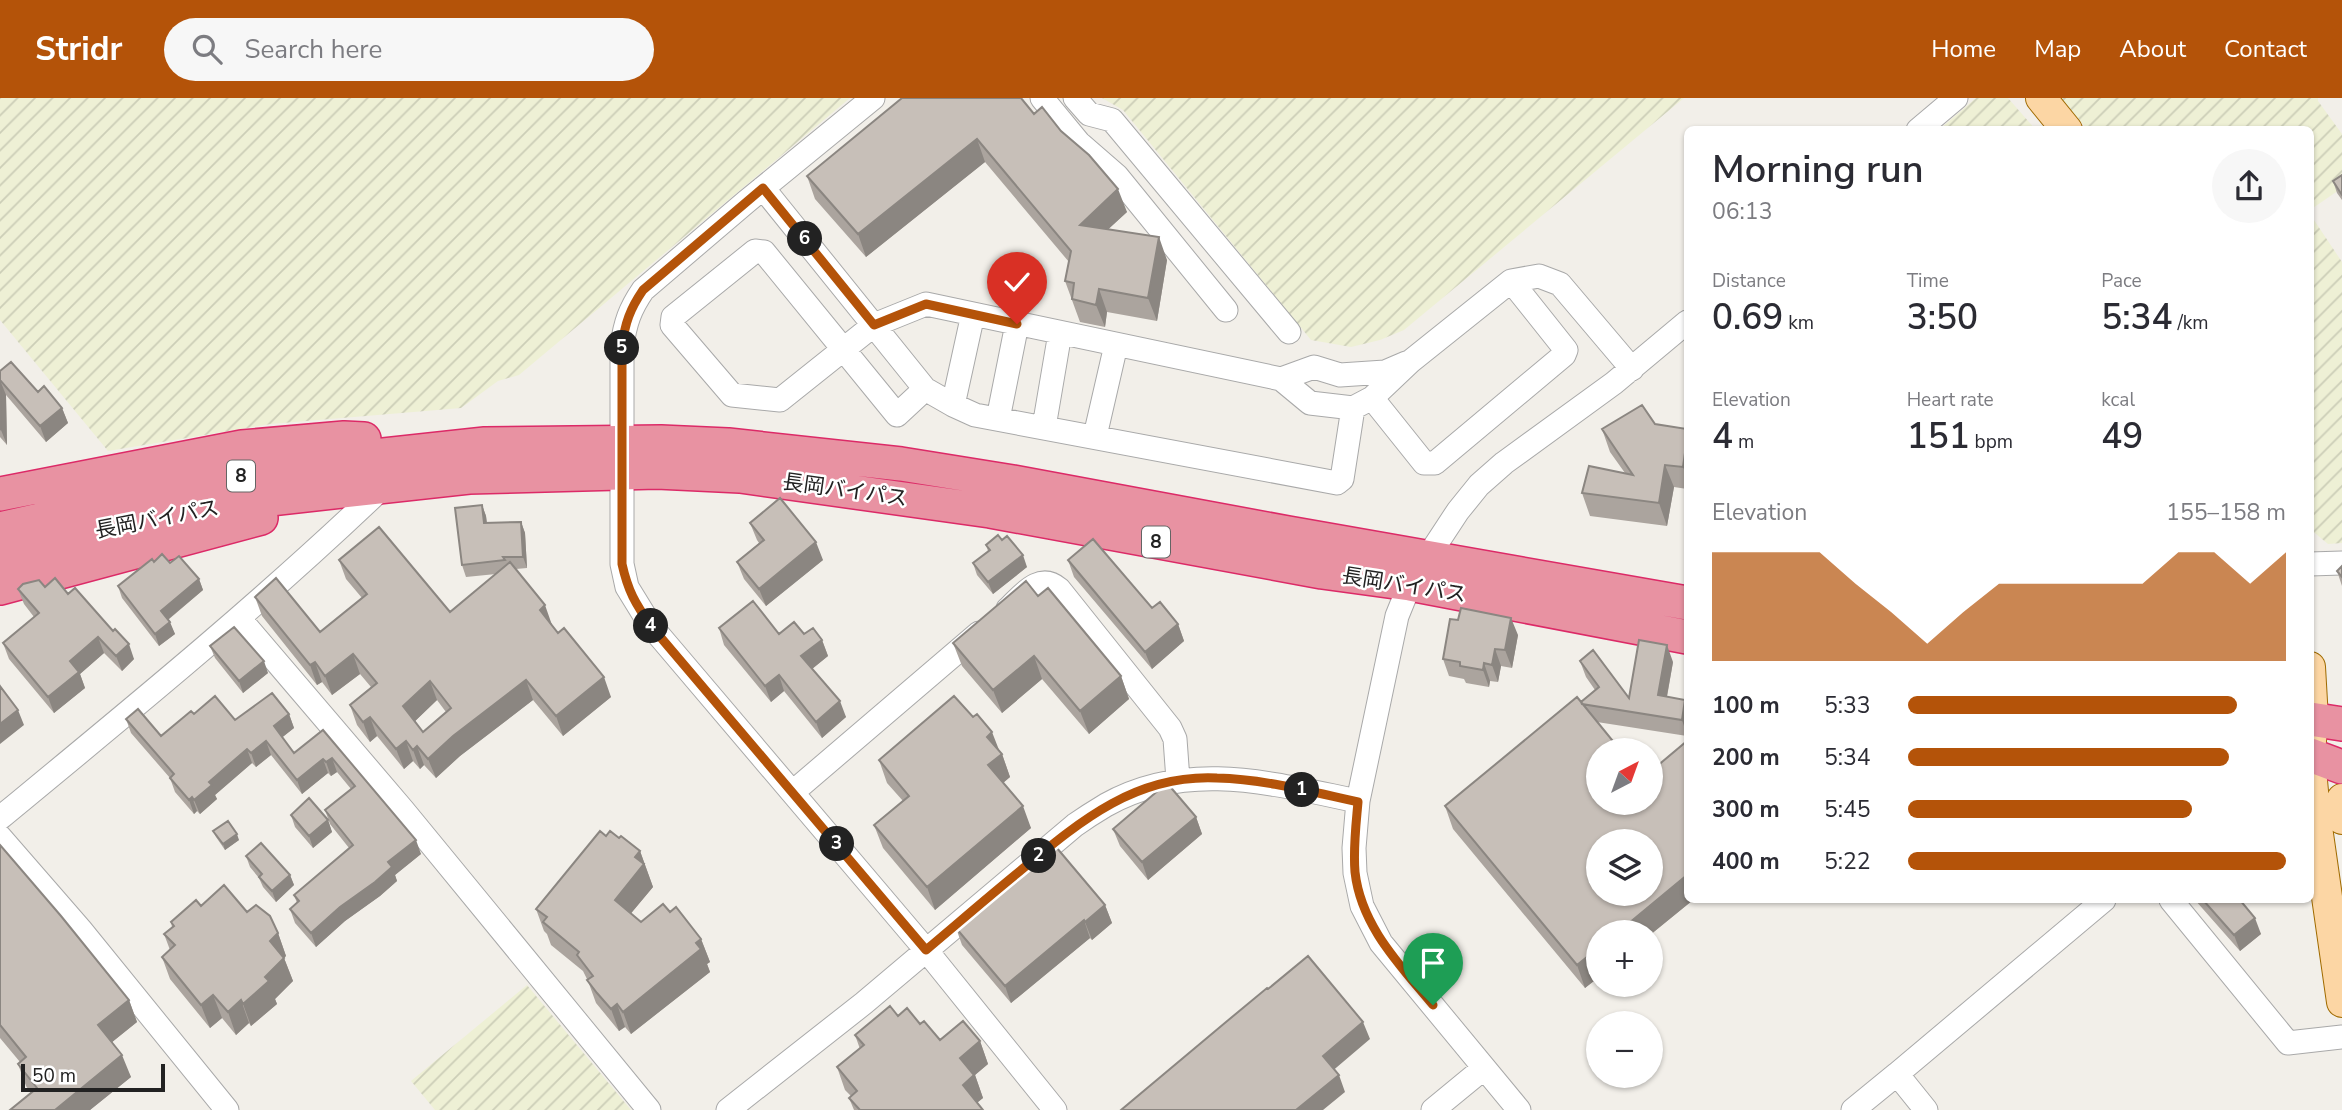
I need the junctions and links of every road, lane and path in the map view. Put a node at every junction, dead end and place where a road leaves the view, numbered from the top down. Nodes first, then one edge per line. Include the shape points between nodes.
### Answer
1 (873, 98) edge
2 (1042, 98) edge
3 (1076, 98) edge
4 (1956, 98) edge
5 (2041, 98) edge
6 (1923, 126) edge
7 (2064, 126) edge
8 (763, 188) junction
9 (1511, 281) junction
10 (1226, 310) dead end
11 (973, 314) junction
12 (1017, 324) junction
13 (1684, 324) edge
14 (874, 325) junction
15 (1289, 332) dead end
16 (1060, 333) junction
17 (1116, 345) junction
18 (844, 349) junction
19 (1412, 361) junction
20 (1632, 369) junction
21 (1281, 379) junction
22 (925, 389) junction
23 (1363, 403) junction
24 (953, 405) junction
25 (998, 419) junction
26 (1044, 427) junction
27 (1095, 436) junction
28 (485, 444) junction
29 (622, 458) junction
30 (385, 485) junction
31 (0, 494) edge
32 (0, 529) edge
33 (0, 557) edge
34 (2342, 563) edge
35 (2314, 564) edge
36 (1419, 571) junction
37 (0, 588) edge
38 (1684, 603) edge
39 (240, 619) junction
40 (1684, 636) edge
41 (2314, 714) edge
42 (2316, 738) edge
43 (2342, 766) edge
44 (1178, 780) junction
45 (793, 792) junction
46 (2342, 799) edge
47 (1358, 802) junction
48 (0, 818) edge
49 (2342, 819) edge
50 (0, 837) edge
51 (2100, 903) edge
52 (2173, 903) edge
53 (926, 950) junction
54 (2342, 1002) edge
55 (2342, 1037) edge
56 (1485, 1068) junction
57 (1897, 1074) junction
58 (227, 1110) edge
59 (649, 1110) edge
60 (728, 1110) edge
61 (1055, 1110) edge
62 (1433, 1110) edge
63 (1519, 1110) edge
64 (1853, 1110) edge
65 (1926, 1110) edge

1 - 8 street
2 - 10 street via 1079,144 1117,176
3 - 15 street via 1089,114 1112,120
4 - 6 street
5 - 7 main road
8 - 14 street
8 - 29 street via 643,290 631,307 622,346
9 - 19 street
9 - 20 street via 1539,276 1560,284
9 - 23 street via 1566,350 1564,355 1435,463 1424,463
11 - 12 street
11 - 14 street via 926,304
11 - 24 street
12 - 16 street
12 - 25 street
13 - 20 street
14 - 18 street
14 - 22 street
16 - 17 street
16 - 26 street
17 - 21 street
17 - 27 street
18 - 18 street via 780,400 732,395 672,325 673,317 755,251 764,252
18 - 22 street via 897,415
19 - 21 street via 1385,372 1340,374 1314,367
19 - 23 street
20 - 36 street via 1479,485
21 - 23 street via 1310,403
22 - 24 street
23 - 27 street via 1342,479 1337,483
24 - 25 street
25 - 26 street
26 - 27 street
28 - 29 highway, 長岡バイパス / 8
28 - 31 highway via 344,438 243,447
28 - 32 highway, 長岡バイパス / 8 via 347,459 201,483
29 - 30 highway, 長岡バイパス / 8
29 - 36 highway, 長岡バイパス / 8 via 728,445 901,464 1013,481
29 - 45 street via 622,564 627,587 651,626
30 - 33 highway, 長岡バイパス / 8 via 198,509
30 - 37 highway
30 - 39 street
34 - 35 street
36 - 38 highway, 長岡バイパス / 8
36 - 40 highway, 長岡バイパス / 8
36 - 47 street via 1397,616
39 - 48 street
39 - 59 street
41 - 42 main road
42 - 43 highway
42 - 54 main road via 2315,813
44 - 45 street via 1170,727 1059,589 1046,581 1034,586
44 - 47 street via 1248,780
44 - 53 street via 1107,804 1075,825
45 - 53 street
46 - 49 main road
47 - 56 street via 1354,849 1362,906 1381,943
50 - 58 street
51 - 57 street
52 - 55 street via 2288,1043
53 - 60 street
53 - 61 street
56 - 62 street
56 - 63 street
57 - 64 street
57 - 65 street

